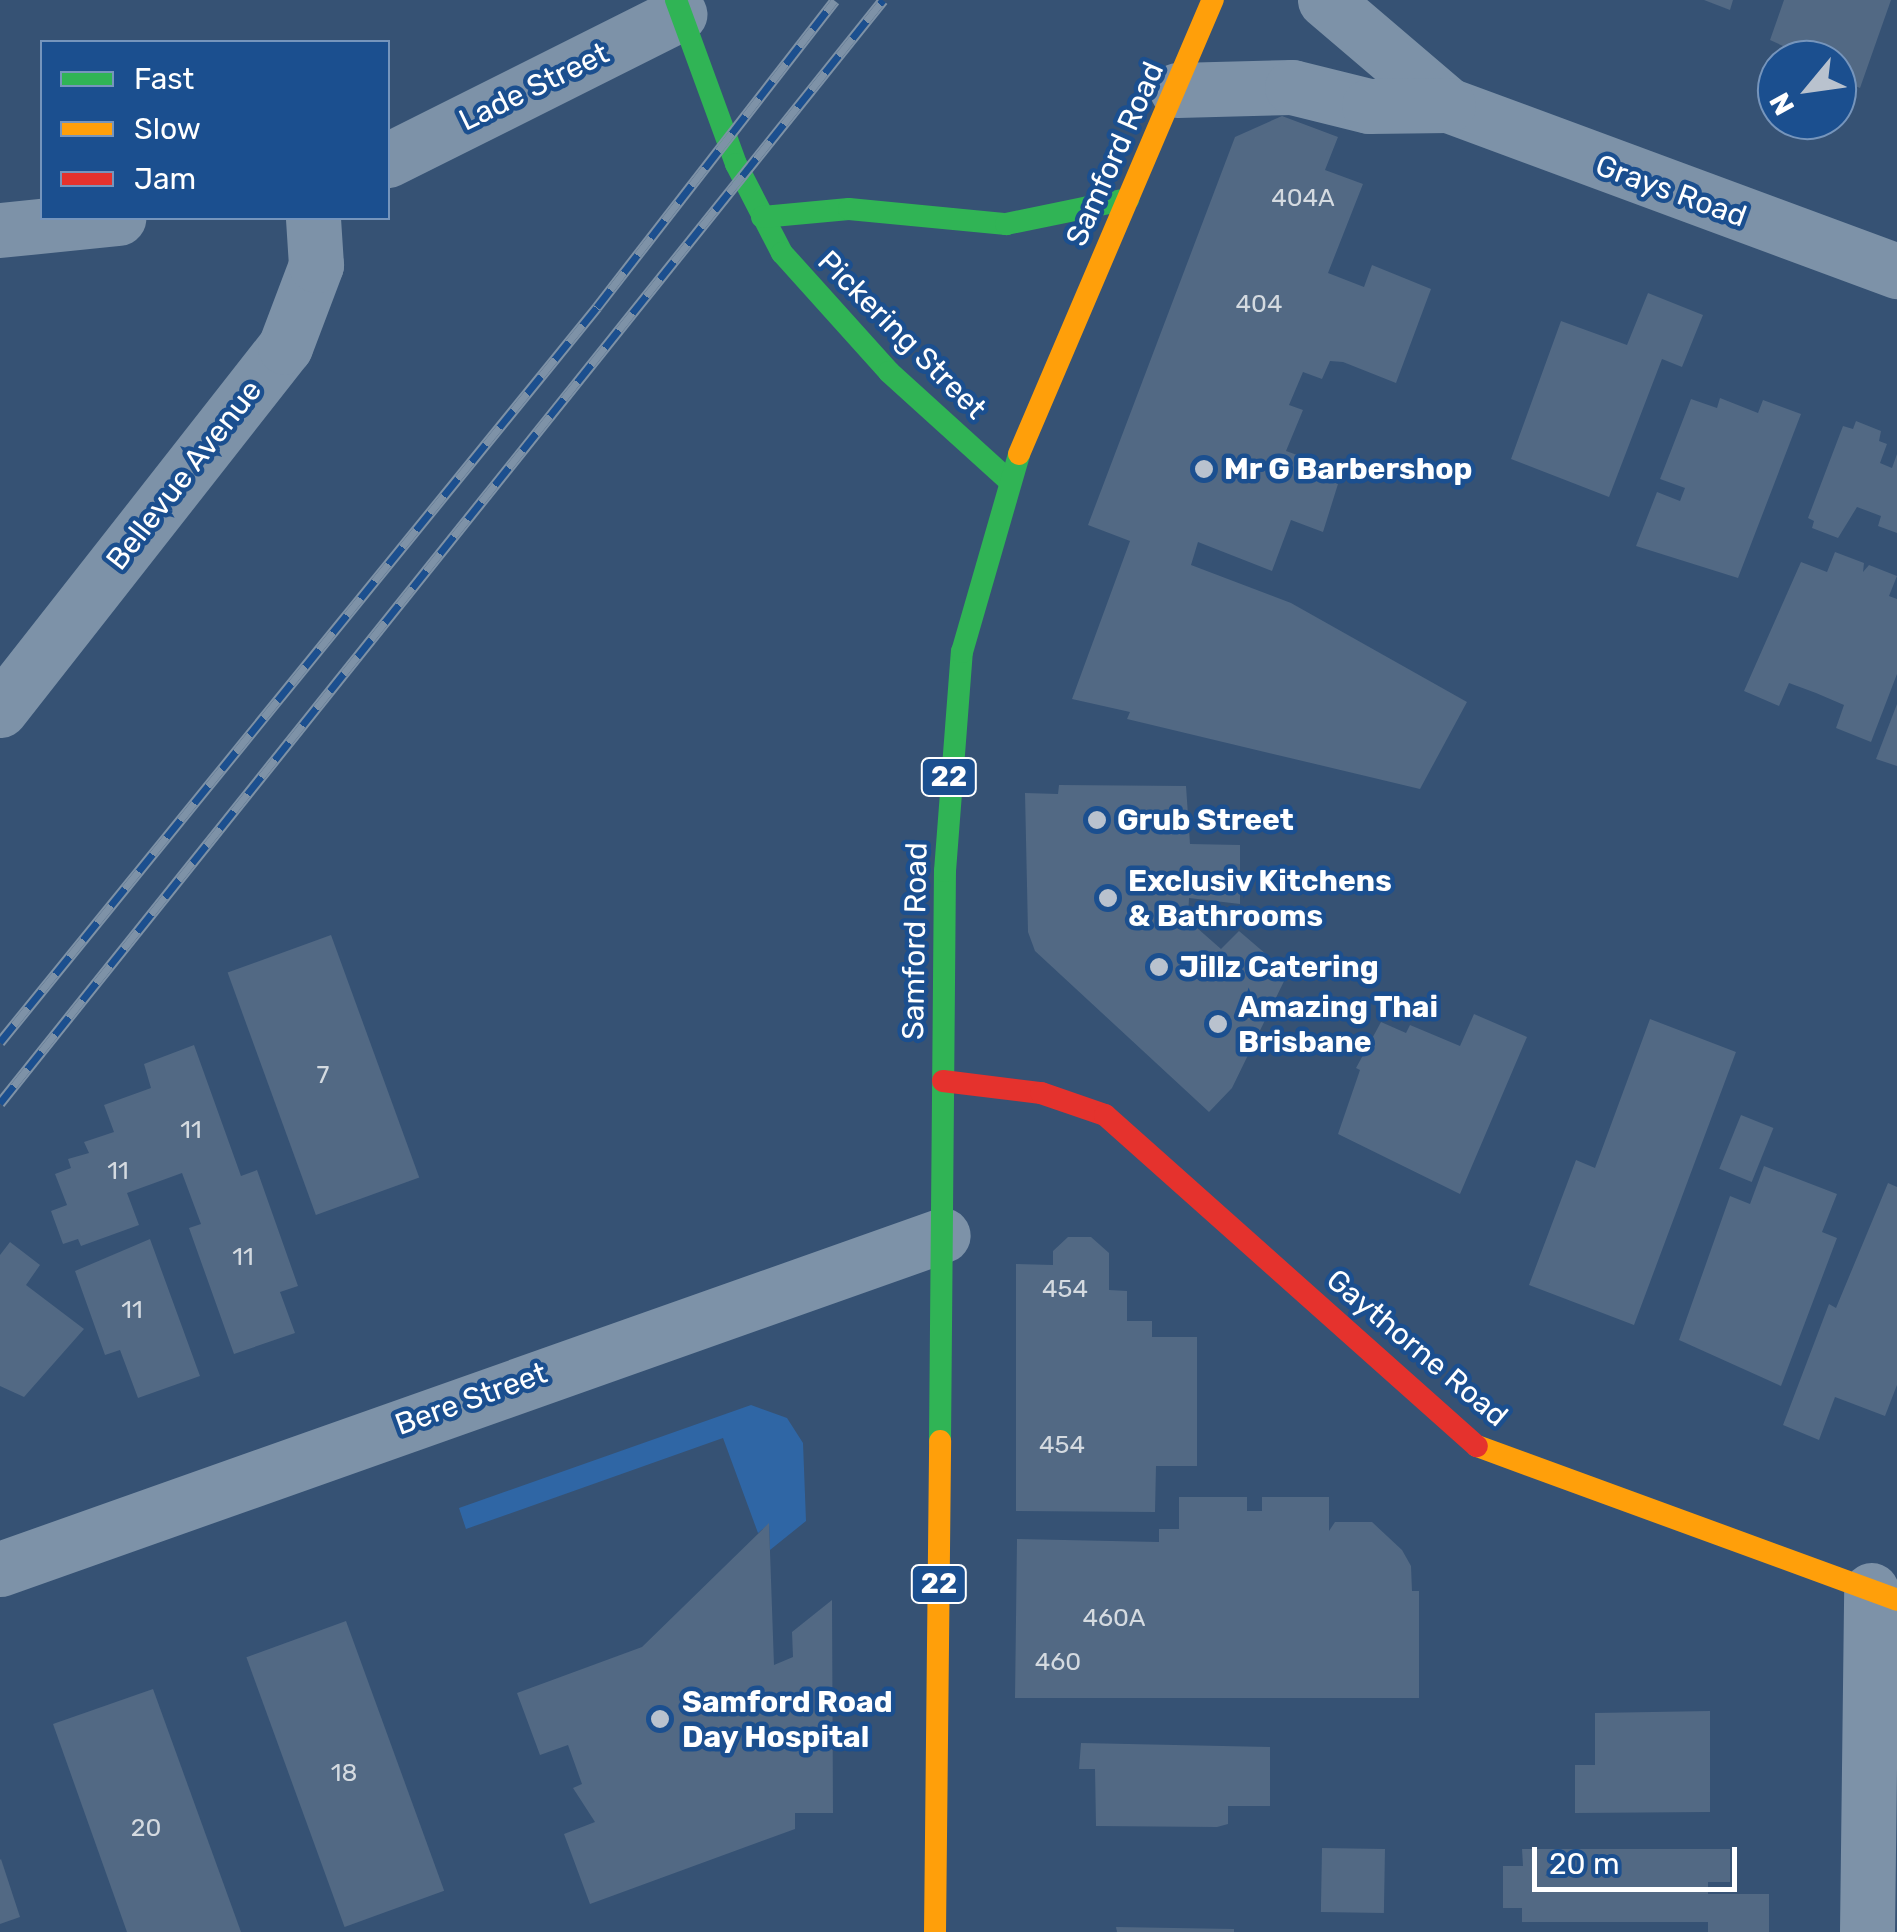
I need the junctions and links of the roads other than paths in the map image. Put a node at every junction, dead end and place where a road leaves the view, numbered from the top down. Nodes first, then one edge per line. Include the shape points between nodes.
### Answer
1 (1213, 0) edge
2 (1324, 0) edge
3 (678, 7) edge
4 (1177, 90) junction
5 (1448, 105) junction
6 (390, 159) edge
7 (1128, 199) junction
8 (762, 218) junction
9 (98, 220) edge
10 (312, 220) edge
11 (0, 230) edge
12 (1897, 271) edge
13 (1008, 480) junction
14 (0, 710) edge
15 (944, 1081) junction
16 (943, 1235) junction
17 (0, 1569) edge
18 (1884, 1595) edge
19 (935, 1932) edge
20 (1868, 1932) edge

1 - 4 main road, Samford Road / 22
2 - 5 street, Grays Road
3 - 6 street, Lade Street
3 - 8 main road, Pickering Street
4 - 5 street, Grays Road via 1292,87 1369,106
4 - 7 main road, Samford Road / 22
5 - 12 street, Grays Road
7 - 8 main road via 993,224 849,208
7 - 13 main road, Samford Road / 22
8 - 13 main road, Pickering Street via 808,288
9 - 11 street
10 - 14 street, Bellevue Avenue via 316,266 285,347
13 - 15 main road, Samford Road / 22 via 973,598 954,710
15 - 16 main road, Samford Road / 22
15 - 18 main road, Gaythorne Road via 1041,1093 1105,1115 1478,1447
16 - 17 street, Bere Street
16 - 19 main road, Samford Road / 22
18 - 20 street

